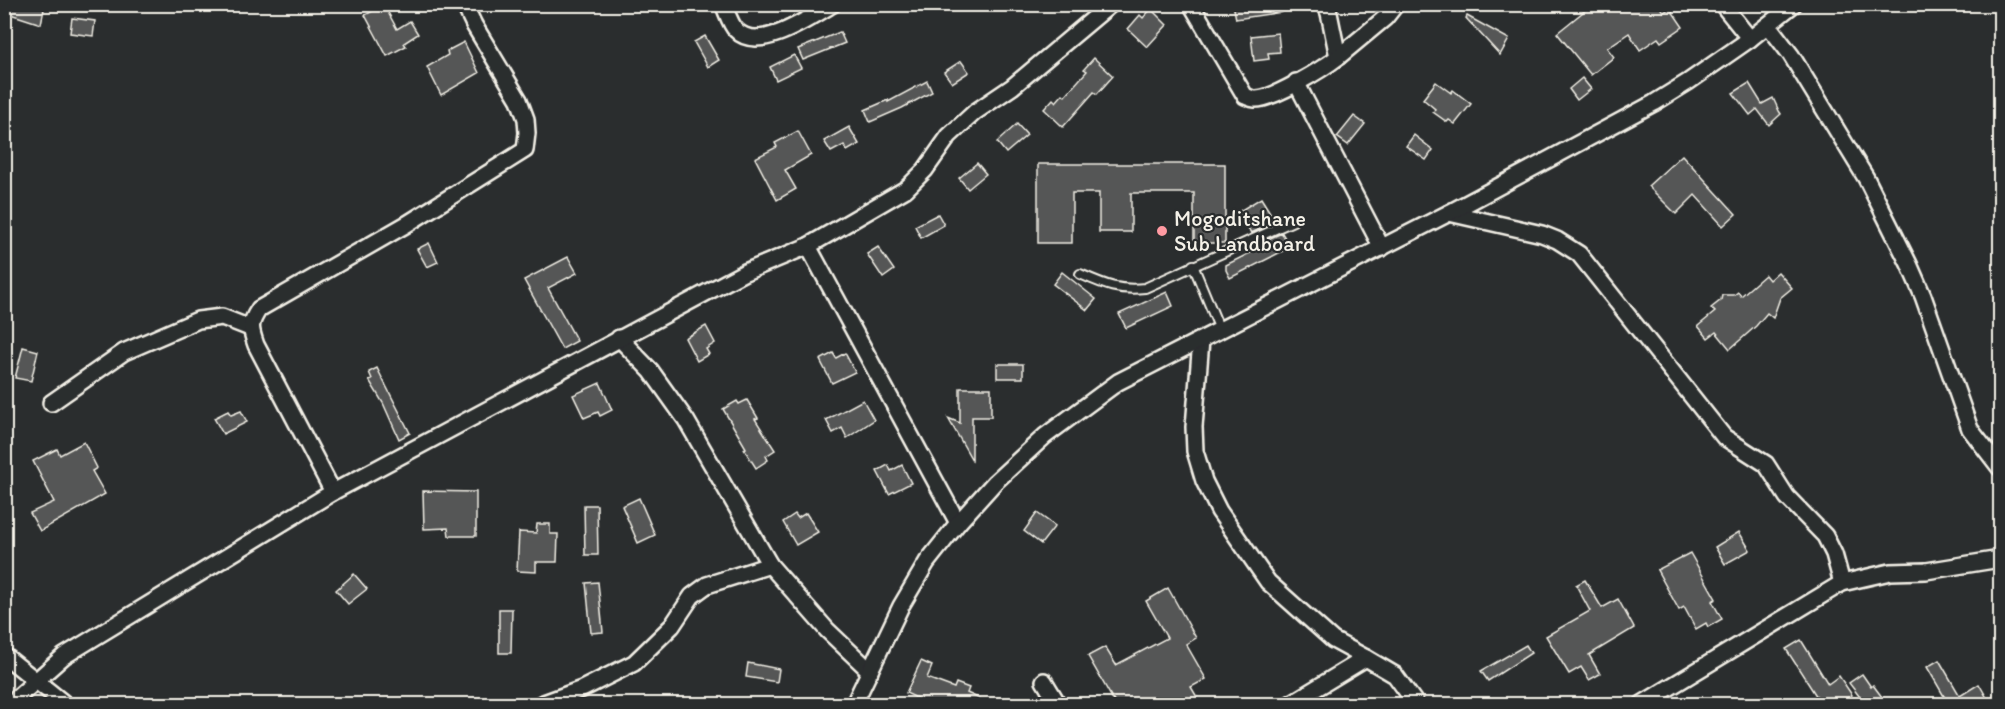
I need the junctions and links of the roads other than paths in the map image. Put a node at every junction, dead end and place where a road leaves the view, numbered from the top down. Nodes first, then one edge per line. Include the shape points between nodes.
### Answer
1 (464, 4) edge
2 (723, 4) edge
3 (833, 4) edge
4 (1112, 4) edge
5 (1191, 4) edge
6 (1325, 4) edge
7 (1396, 4) edge
8 (1722, 4) edge
9 (1794, 4) edge
10 (1768, 25) junction
11 (1750, 39) junction
12 (1338, 57) junction
13 (1296, 82) junction
14 (1449, 213) junction
15 (1293, 221) dead end
16 (808, 246) junction
17 (1382, 248) junction
18 (1193, 265) junction
19 (1080, 274) dead end
20 (250, 328) junction
21 (1220, 330) junction
22 (619, 338) junction
23 (1201, 340) junction
24 (51, 403) dead end
25 (2001, 468) edge
26 (333, 492) junction
27 (958, 523) junction
28 (2001, 559) edge
29 (770, 565) junction
30 (1842, 583) junction
31 (4, 655) edge
32 (1366, 658) junction
33 (870, 671) junction
34 (36, 681) junction
35 (1044, 681) dead end
36 (10, 705) edge
37 (65, 705) edge
38 (541, 705) edge
39 (854, 705) edge
40 (1058, 705) edge
41 (1290, 705) edge
42 (1416, 705) edge
43 (1642, 705) edge

1 - 20 street via 519,100 526,119 525,150 259,309
2 - 3 street via 735,30 748,38 763,39
4 - 16 street via 1012,87 975,112 949,136 906,189
5 - 13 street via 1245,96 1255,100 1268,98
6 - 12 street
7 - 12 street
8 - 11 street
9 - 10 street
10 - 11 street
10 - 25 street via 1866,177 1923,296 1970,429
11 - 14 street via 1654,103
12 - 13 street
13 - 17 street
14 - 17 street
14 - 30 street via 1542,234 1579,254 1724,437 1766,465 1787,497 1825,536
15 - 18 lane
16 - 22 street via 745,272
16 - 27 street
17 - 21 street
18 - 19 lane via 1145,288 1130,290 1114,289
18 - 21 lane
20 - 24 street via 222,317 198,320 124,352
20 - 26 street
21 - 23 street
22 - 26 street
22 - 29 street via 651,371 686,420
23 - 27 street via 1118,382 1045,436
23 - 32 street via 1195,451 1219,511 1268,582 1333,640
26 - 34 street via 64,656
27 - 33 street via 921,571
28 - 30 street via 1926,571 1890,572
29 - 33 street via 827,630
29 - 38 street via 707,585 692,596 672,626 634,663
30 - 43 street
31 - 34 street
32 - 41 street
32 - 42 street via 1395,675
33 - 39 street
34 - 36 street
34 - 37 street
35 - 40 street

